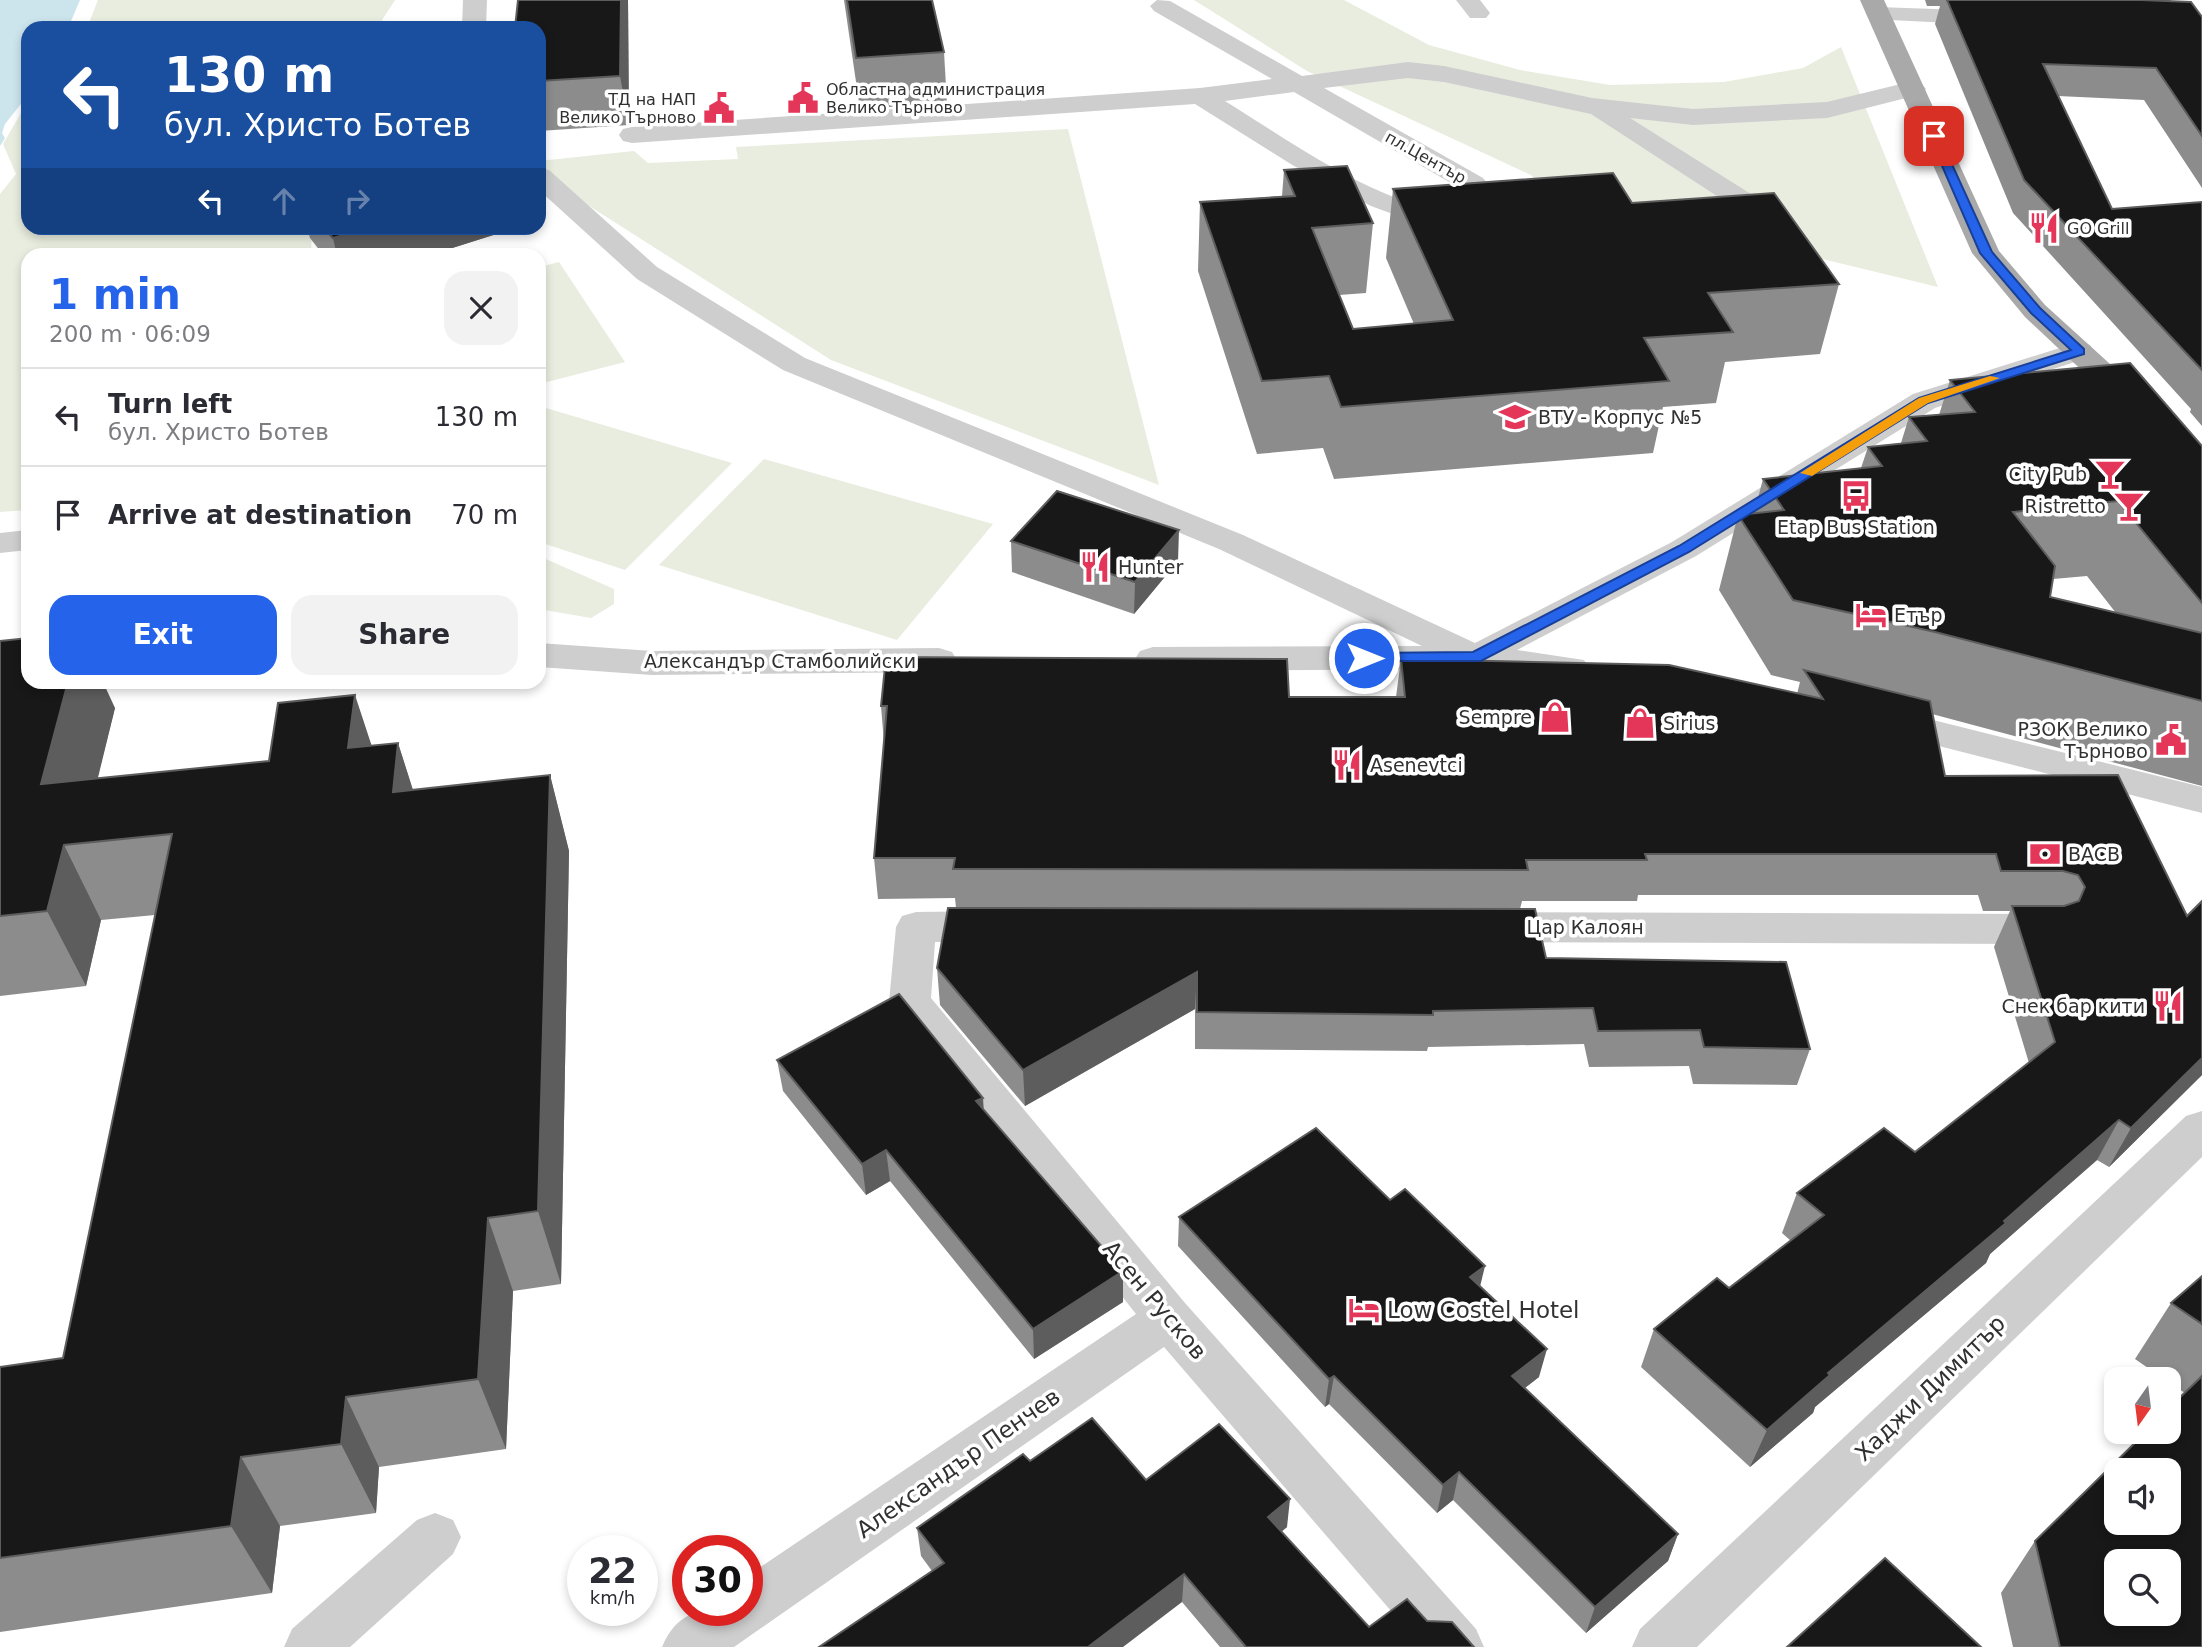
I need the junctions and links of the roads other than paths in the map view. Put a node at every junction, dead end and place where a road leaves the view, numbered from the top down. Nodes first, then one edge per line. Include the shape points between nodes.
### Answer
1 (475, 0) edge
2 (1162, 6) dead end
3 (1875, 7) edge
4 (2013, 18) edge
5 (474, 21) edge
6 (1293, 83) junction
7 (1913, 89) junction
8 (1200, 96) junction
9 (1592, 106) junction
10 (632, 135) dead end
11 (546, 182) edge
12 (1776, 222) edge
13 (2080, 351) junction
14 (2202, 475) edge
15 (21, 541) edge
16 (0, 543) edge
17 (546, 655) edge
18 (1476, 657) junction
19 (1127, 659) edge
20 (973, 660) edge
21 (1601, 671) edge
22 (1848, 710) edge
23 (2202, 800) edge
24 (1037, 926) edge
25 (1448, 927) edge
26 (2044, 929) edge
27 (2202, 1129) edge
28 (1168, 1318) junction
29 (435, 1537) dead end
30 (763, 1597) edge
31 (720, 1626) edge
32 (311, 1647) edge
33 (689, 1647) edge
34 (1457, 1647) edge
35 (1659, 1647) edge

1 - 5 street
2 - 6 street, пл.Център
3 - 4 street
3 - 7 main road
6 - 8 street
6 - 8 street, пл.Център via 1473,184 1496,226 1437,220 1347,185
6 - 9 street via 1408,70
7 - 9 street via 1800,112 1693,117
7 - 13 main road via 1986,253 2035,311
8 - 10 street
9 - 12 street
11 - 18 street via 647,273 794,364 1231,542
13 - 14 main road via 2152,419
13 - 18 street via 1924,401 1684,549
15 - 16 street
17 - 20 street, Александър Стамболийски via 652,663
18 - 19 street
18 - 21 street
22 - 23 street
24 - 28 street, Асен Русков via 916,927 910,1002
25 - 26 street, Цар Калоян
27 - 35 street, Хаджи Димитър
28 - 30 street, Александър Пенчев
28 - 34 street, Асен Русков
29 - 32 street
31 - 33 street, Александър Пенчев

